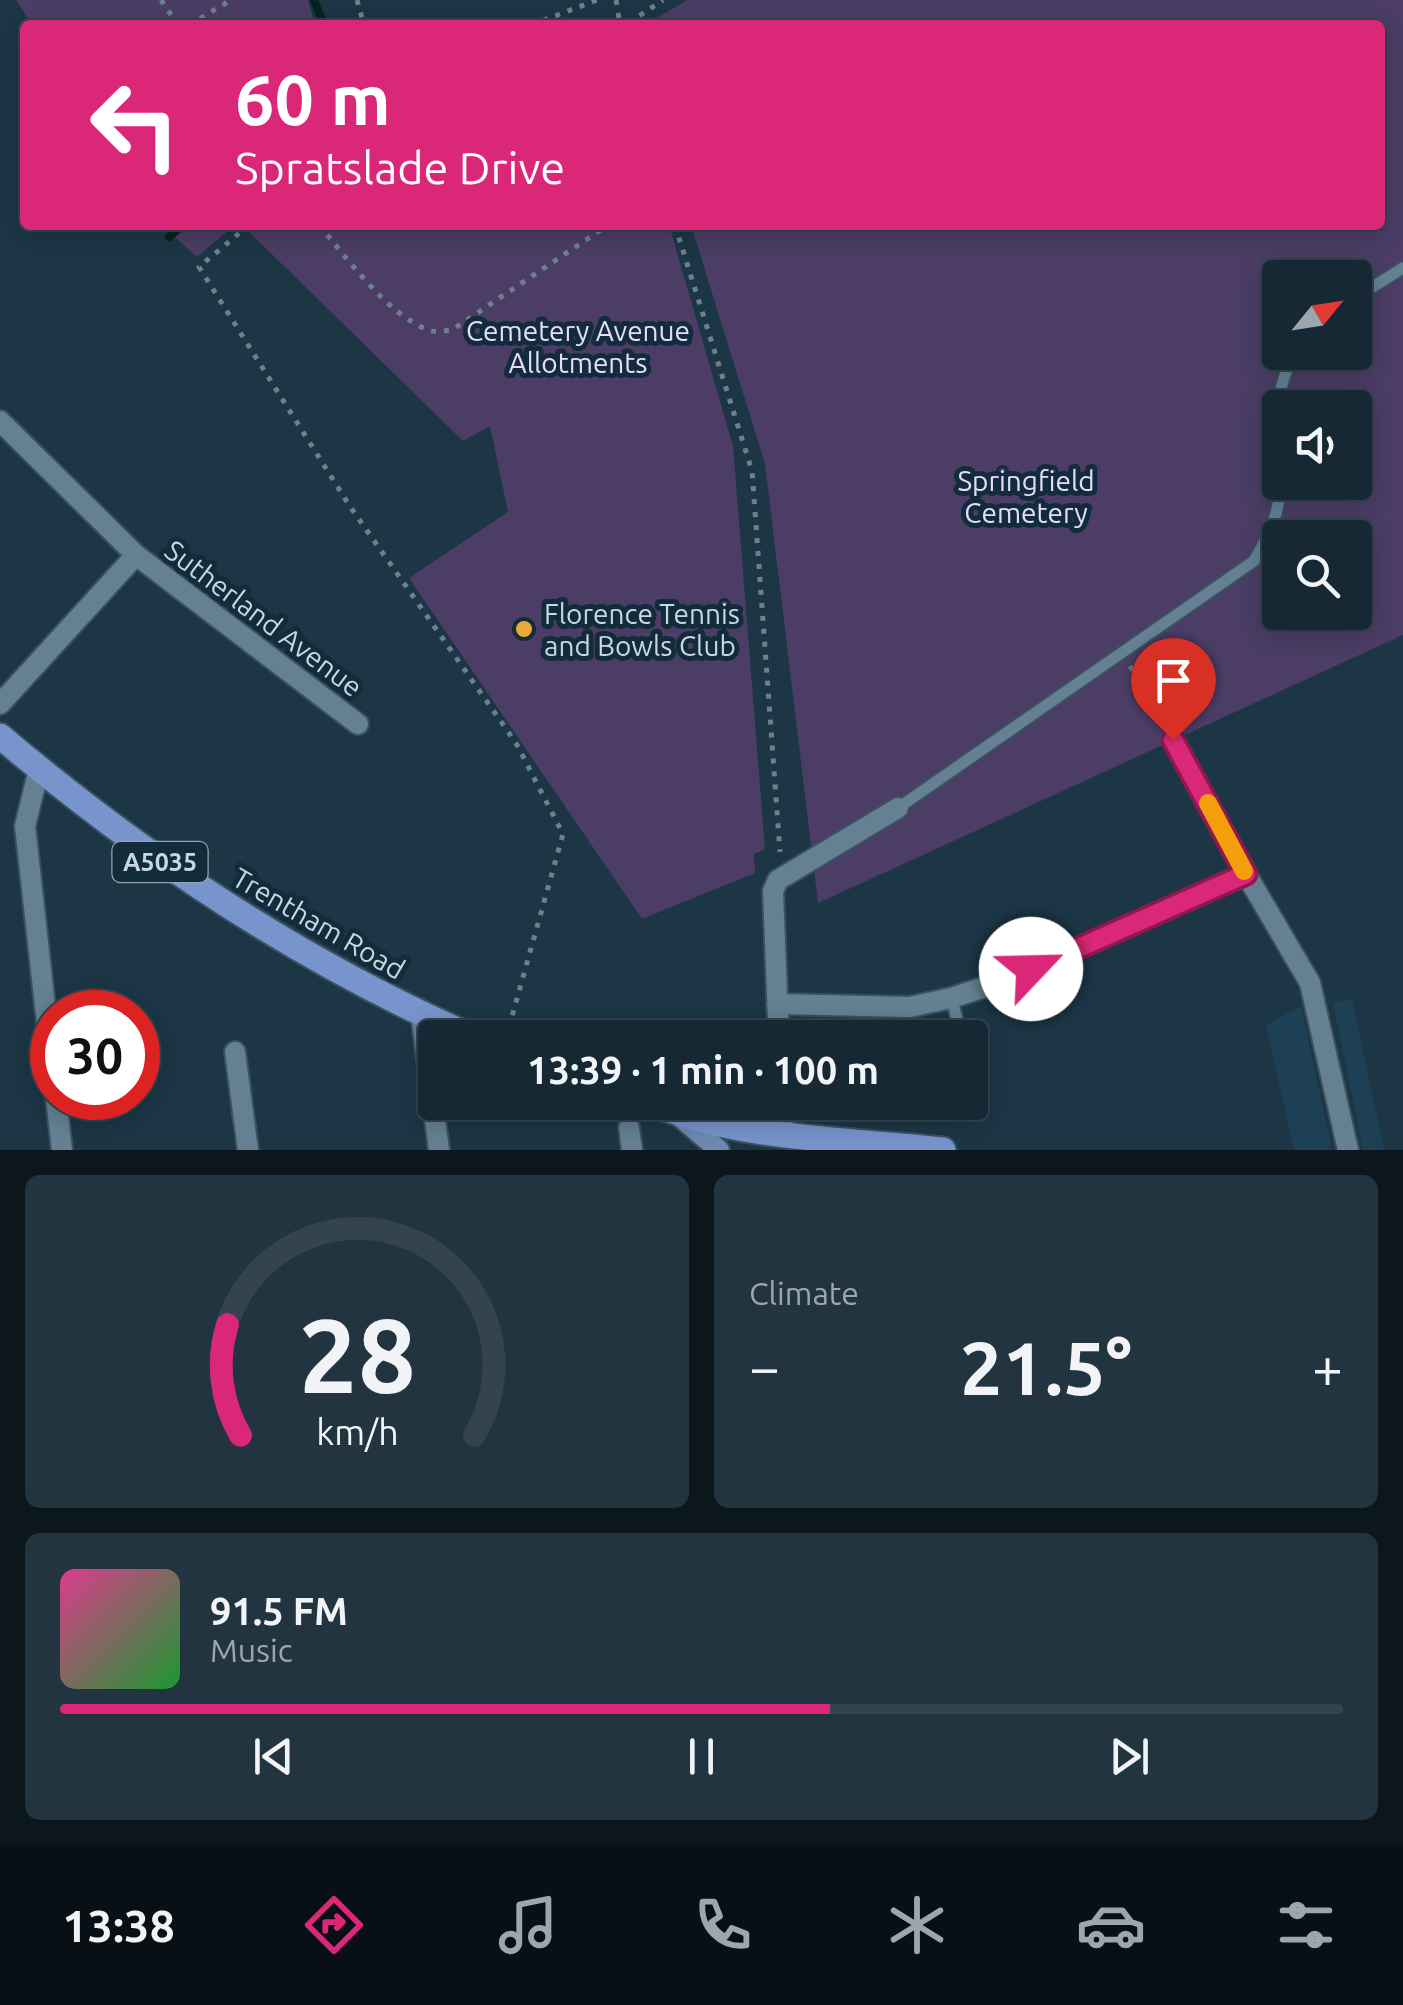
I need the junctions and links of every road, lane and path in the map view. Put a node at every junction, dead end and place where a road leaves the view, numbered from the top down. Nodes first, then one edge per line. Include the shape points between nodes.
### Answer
1 (231, 0) edge
2 (597, 0) edge
3 (663, 0) edge
4 (197, 20) edge
5 (544, 20) edge
6 (635, 20) edge
7 (244, 230) edge
8 (323, 230) edge
9 (601, 230) edge
10 (677, 230) edge
11 (1403, 268) edge
12 (1372, 287) edge
13 (1286, 370) edge
14 (0, 421) edge
15 (136, 555) junction
16 (1122, 650) junction
17 (0, 704) edge
18 (358, 724) dead end
19 (0, 736) edge
20 (1173, 740) joint
21 (39, 769) junction
22 (898, 808) joint
23 (1246, 874) junction
24 (778, 880) junction
25 (43, 990) edge
26 (952, 998) junction
27 (778, 1004) junction
28 (420, 1014) junction
29 (434, 1020) edge
30 (511, 1020) edge
31 (778, 1020) edge
32 (957, 1020) edge
33 (235, 1052) dead end
34 (59, 1120) edge
35 (683, 1120) edge
36 (698, 1120) edge
37 (784, 1143) edge
38 (62, 1150) edge
39 (248, 1150) edge
40 (439, 1150) edge
41 (720, 1150) edge
42 (943, 1150) edge
43 (1348, 1150) edge

1 - 4 path
2 - 5 path
3 - 6 path
7 - 30 path via 198,267 349,505 516,743 563,834
8 - 9 path via 395,308 438,332 452,330
10 - 24 path via 752,471 781,840
11 - 12 lane
13 - 16 lane via 1276,404 1278,507 1254,561
14 - 15 street, Sutherland Avenue
15 - 17 street, Sutherland Avenue
15 - 18 street, Sutherland Avenue
16 - 20 path
16 - 22 lane
19 - 21 main road, Trentham Road / A5035
20 - 23 street
21 - 25 street via 25,826
21 - 28 main road, Trentham Road / A5035 via 169,869 332,970
22 - 24 street
23 - 26 street
23 - 43 street via 1310,983
24 - 27 street
26 - 27 street via 910,1007
26 - 32 lane
27 - 31 street
28 - 29 main road, Trentham Road / A5035
28 - 40 street
33 - 39 street
34 - 38 street
35 - 41 main road
36 - 37 main road
37 - 42 main road via 844,1138

